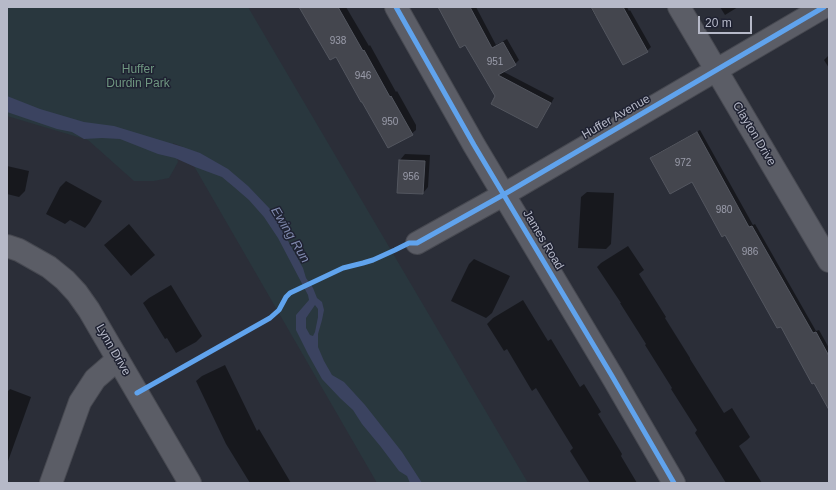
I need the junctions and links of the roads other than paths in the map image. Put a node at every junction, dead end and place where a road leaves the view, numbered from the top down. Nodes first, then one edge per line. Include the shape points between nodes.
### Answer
1 (396, 7) edge
2 (679, 7) edge
3 (824, 7) edge
4 (716, 70) junction
5 (504, 195) junction
6 (417, 243) dead end
7 (7, 246) edge
8 (829, 262) edge
9 (118, 359) junction
10 (51, 483) edge
11 (190, 483) edge
12 (674, 483) edge

1 - 5 street, James Road
2 - 4 street, Clayton Drive
3 - 4 street, Huffer Avenue
4 - 5 street, Huffer Avenue
4 - 8 street, Clayton Drive
5 - 6 street, Huffer Avenue
5 - 12 street, James Road
7 - 9 street, Lynn Drive via 49,267 65,280 89,310
9 - 10 street via 95,379 80,402
9 - 11 street, Lynn Drive

